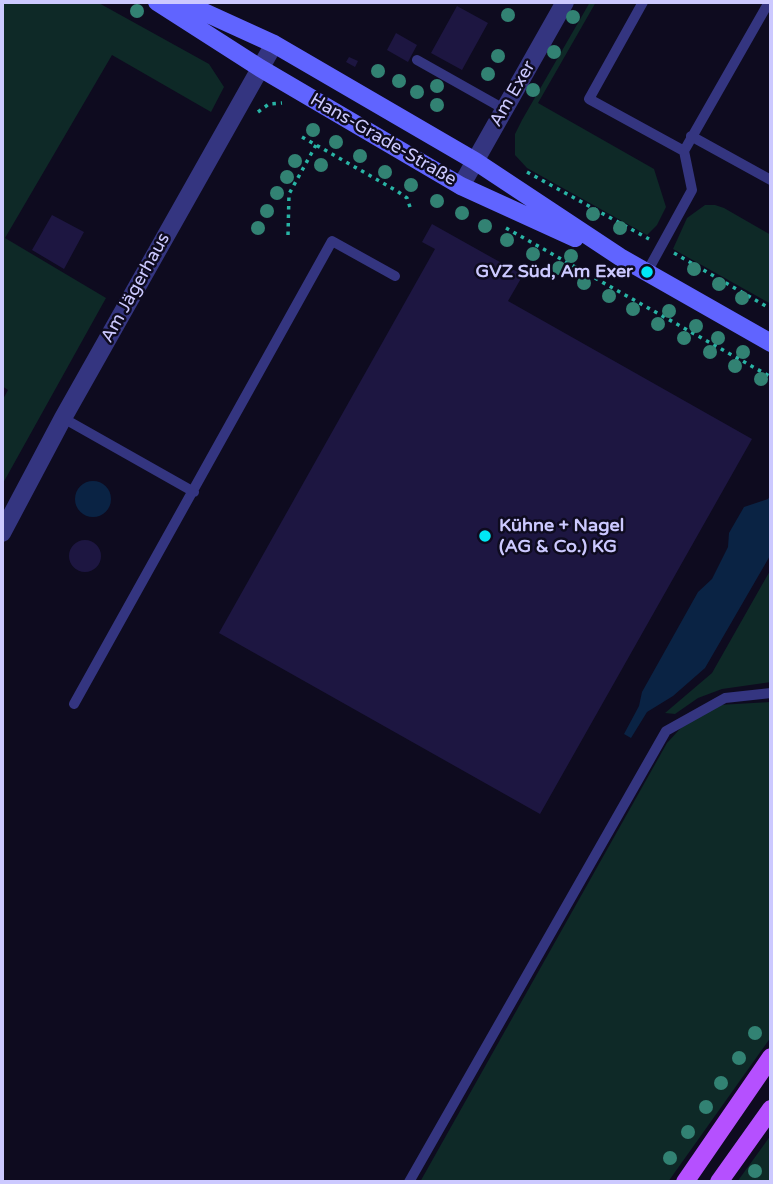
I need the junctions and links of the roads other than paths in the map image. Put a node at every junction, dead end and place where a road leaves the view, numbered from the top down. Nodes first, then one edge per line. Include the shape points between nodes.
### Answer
1 (157, 2) edge
2 (182, 2) edge
3 (565, 2) edge
4 (643, 2) edge
5 (769, 2) edge
6 (274, 44) junction
7 (417, 60) dead end
8 (260, 68) junction
9 (504, 109) junction
10 (691, 136) junction
11 (684, 151) junction
12 (475, 161) junction
13 (771, 180) edge
14 (461, 186) junction
15 (620, 257) junction
16 (647, 272) junction
17 (395, 276) dead end
18 (771, 343) edge
19 (63, 418) junction
20 (194, 492) junction
21 (2, 533) edge
22 (771, 693) edge
23 (74, 704) dead end
24 (771, 1058) edge
25 (771, 1109) edge
26 (410, 1182) edge
27 (685, 1182) edge
28 (719, 1182) edge

1 - 8 street, Hans-Grade-Straße
2 - 6 street, Hans-Grade-Straße
3 - 9 street, Am Exer
4 - 11 lane via 589,99
5 - 10 lane
6 - 8 street, Am Jägerhaus
6 - 12 street, Hans-Grade-Straße
7 - 9 lane
8 - 14 street, Hans-Grade-Straße
8 - 19 street, Am Jägerhaus
9 - 12 street, Am Exer
10 - 11 lane
10 - 13 lane
11 - 16 lane via 692,190
12 - 14 street, Am Exer
12 - 15 street, Hans-Grade-Straße
14 - 15 street, Hans-Grade-Straße
15 - 16 street, Hans-Grade-Straße
16 - 18 street, Hans-Grade-Straße
17 - 20 lane via 332,241
19 - 20 lane
19 - 21 street, Am Jägerhaus
20 - 23 lane
22 - 26 lane via 725,698 666,731
24 - 27 main road
25 - 28 main road

